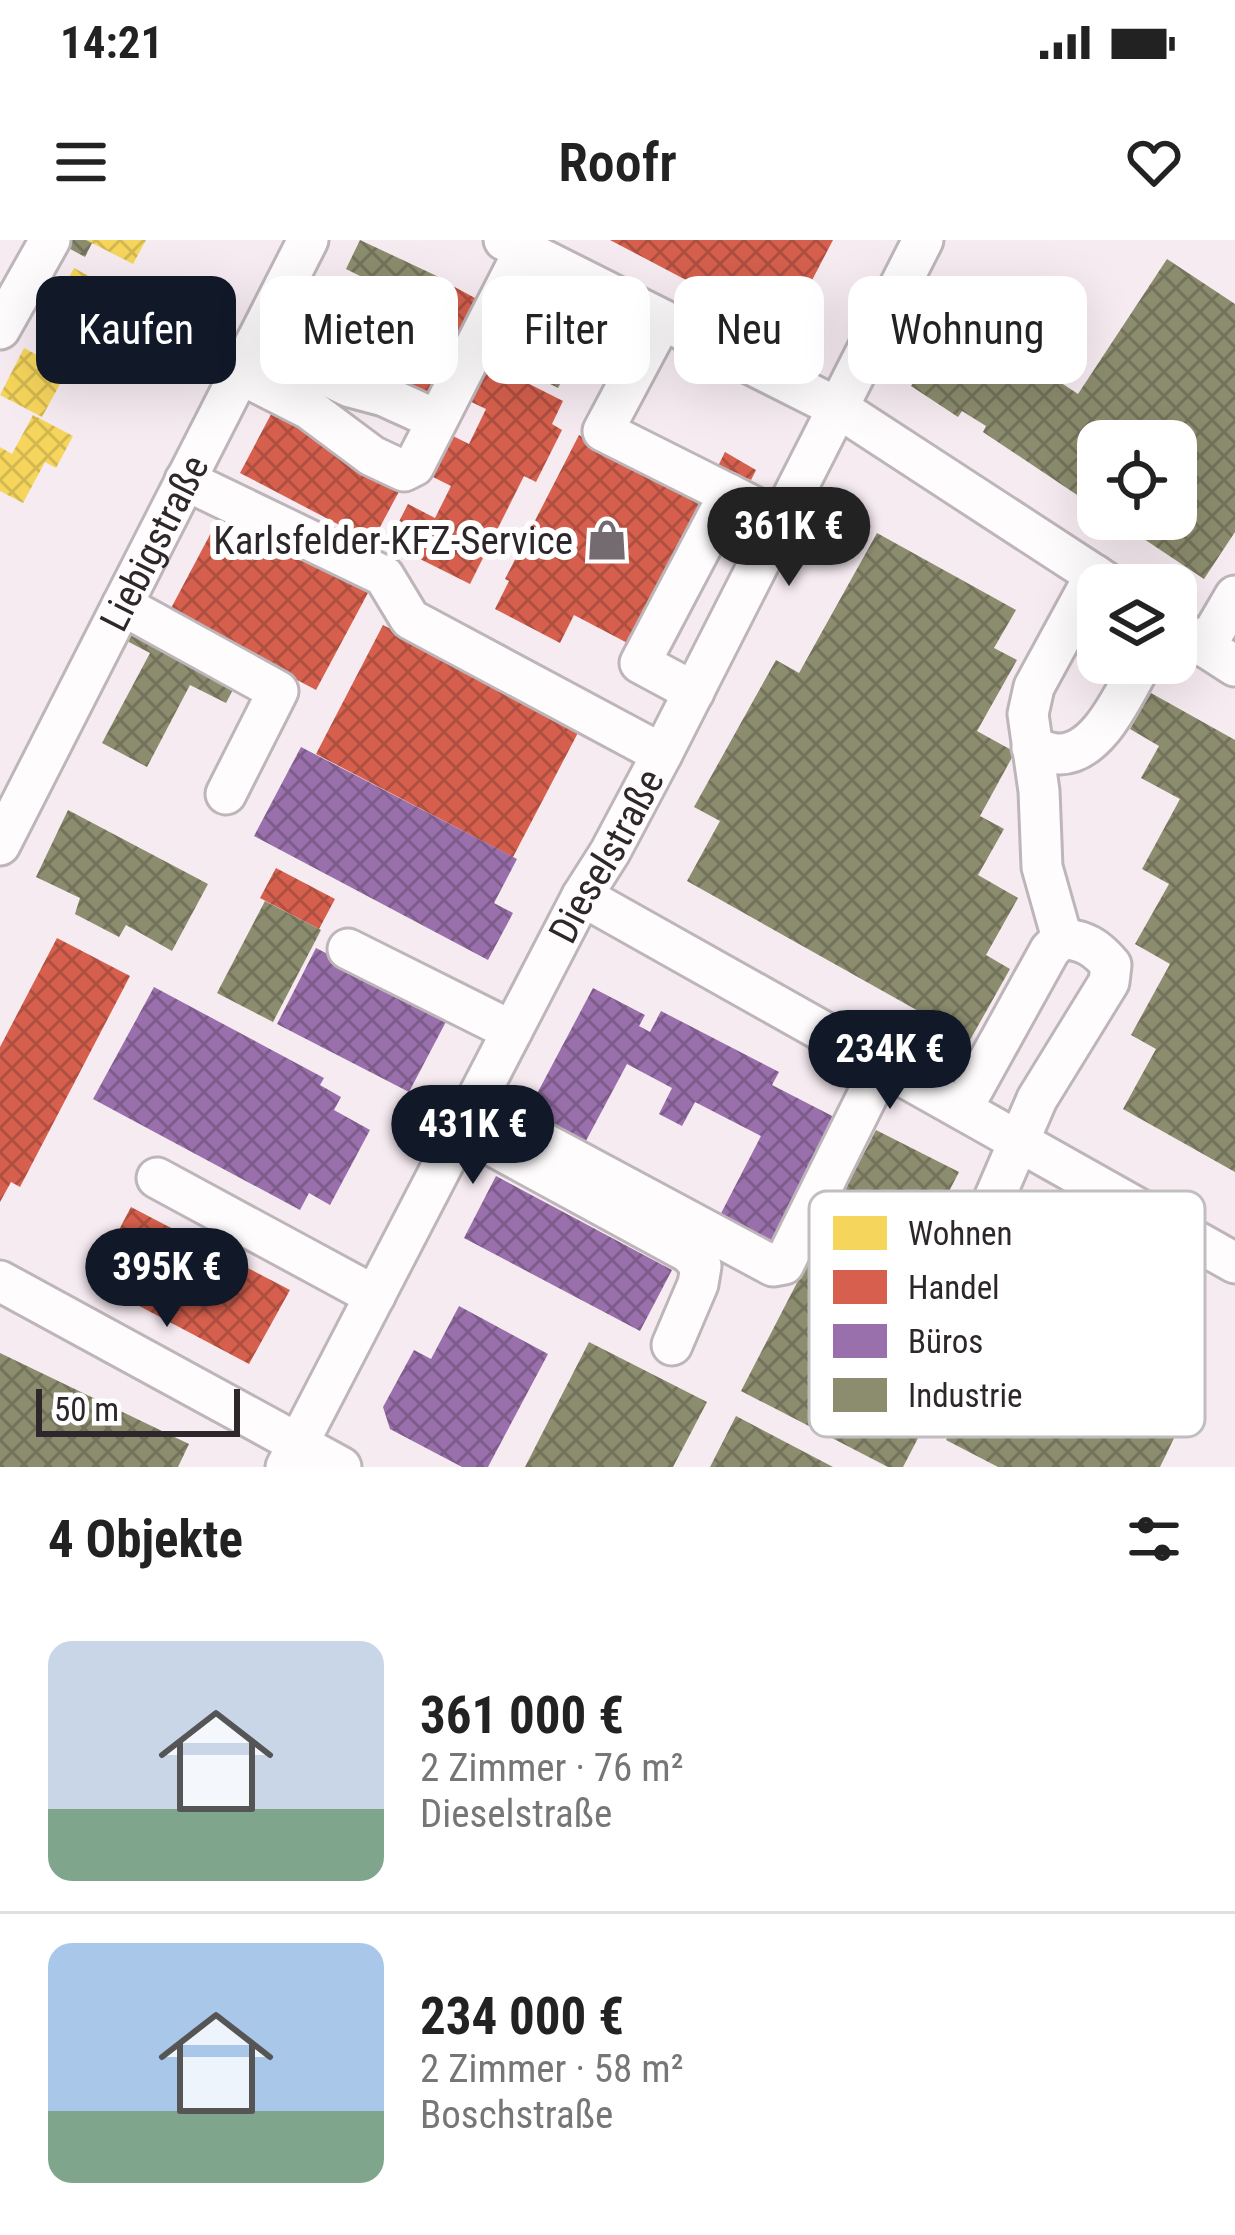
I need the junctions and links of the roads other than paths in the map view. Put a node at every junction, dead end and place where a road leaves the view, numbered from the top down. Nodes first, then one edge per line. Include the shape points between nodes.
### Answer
1 (50, 240) edge
2 (308, 240) edge
3 (923, 240) edge
4 (514, 245) edge
5 (662, 320) junction
6 (0, 329) edge
7 (248, 358) junction
8 (840, 410) junction
9 (437, 420) junction
10 (185, 480) junction
11 (729, 494) junction
12 (782, 521) junction
13 (1078, 564) edge
14 (1235, 596) edge
15 (122, 604) junction
16 (1077, 620) edge
17 (1206, 647) edge
18 (1129, 684) edge
19 (694, 692) junction
20 (1032, 748) junction
21 (662, 754) junction
22 (226, 794) dead end
23 (0, 845) edge
24 (582, 896) junction
25 (1062, 938) junction
26 (348, 949) dead end
27 (512, 1031) junction
28 (883, 1064) junction
29 (962, 1109) junction
30 (467, 1117) junction
31 (1018, 1140) junction
32 (157, 1178) dead end
33 (820, 1191) edge
34 (996, 1191) edge
35 (1108, 1191) edge
36 (809, 1213) edge
37 (1205, 1246) edge
38 (1235, 1263) edge
39 (0, 1281) edge
40 (375, 1296) junction
41 (672, 1346) dead end
42 (293, 1455) edge
43 (341, 1467) edge

1 - 6 street
2 - 7 street, Liebigstraße
3 - 8 street, Dieselstraße
4 - 5 street
4 - 9 street
5 - 8 street
5 - 11 street via 603,431
7 - 9 street via 384,396
7 - 9 street via 372,456 404,471
7 - 10 street, Liebigstraße
8 - 12 street, Dieselstraße
8 - 13 street
10 - 15 street, Liebigstraße
10 - 21 street via 384,576 410,620
11 - 12 street
11 - 19 street via 640,663
12 - 19 street, Dieselstraße
14 - 17 street
15 - 22 street via 278,691
15 - 23 street, Liebigstraße
16 - 20 street via 1034,687
18 - 20 street via 1081,747 1062,754
19 - 21 street, Dieselstraße
20 - 25 street via 1042,868
21 - 24 street, Dieselstraße
24 - 27 street, Dieselstraße
24 - 28 street
25 - 29 street
25 - 31 street via 1100,951 1111,965 1109,982
26 - 27 street
27 - 30 street, Dieselstraße
28 - 29 street
28 - 33 street
29 - 31 street
30 - 36 street via 773,1266 784,1264
30 - 40 street, Dieselstraße
30 - 41 street via 689,1252 701,1267 698,1284
31 - 34 street
31 - 35 street
32 - 40 street
37 - 38 street
39 - 42 street
40 - 42 street, Dieselstraße
42 - 43 street

